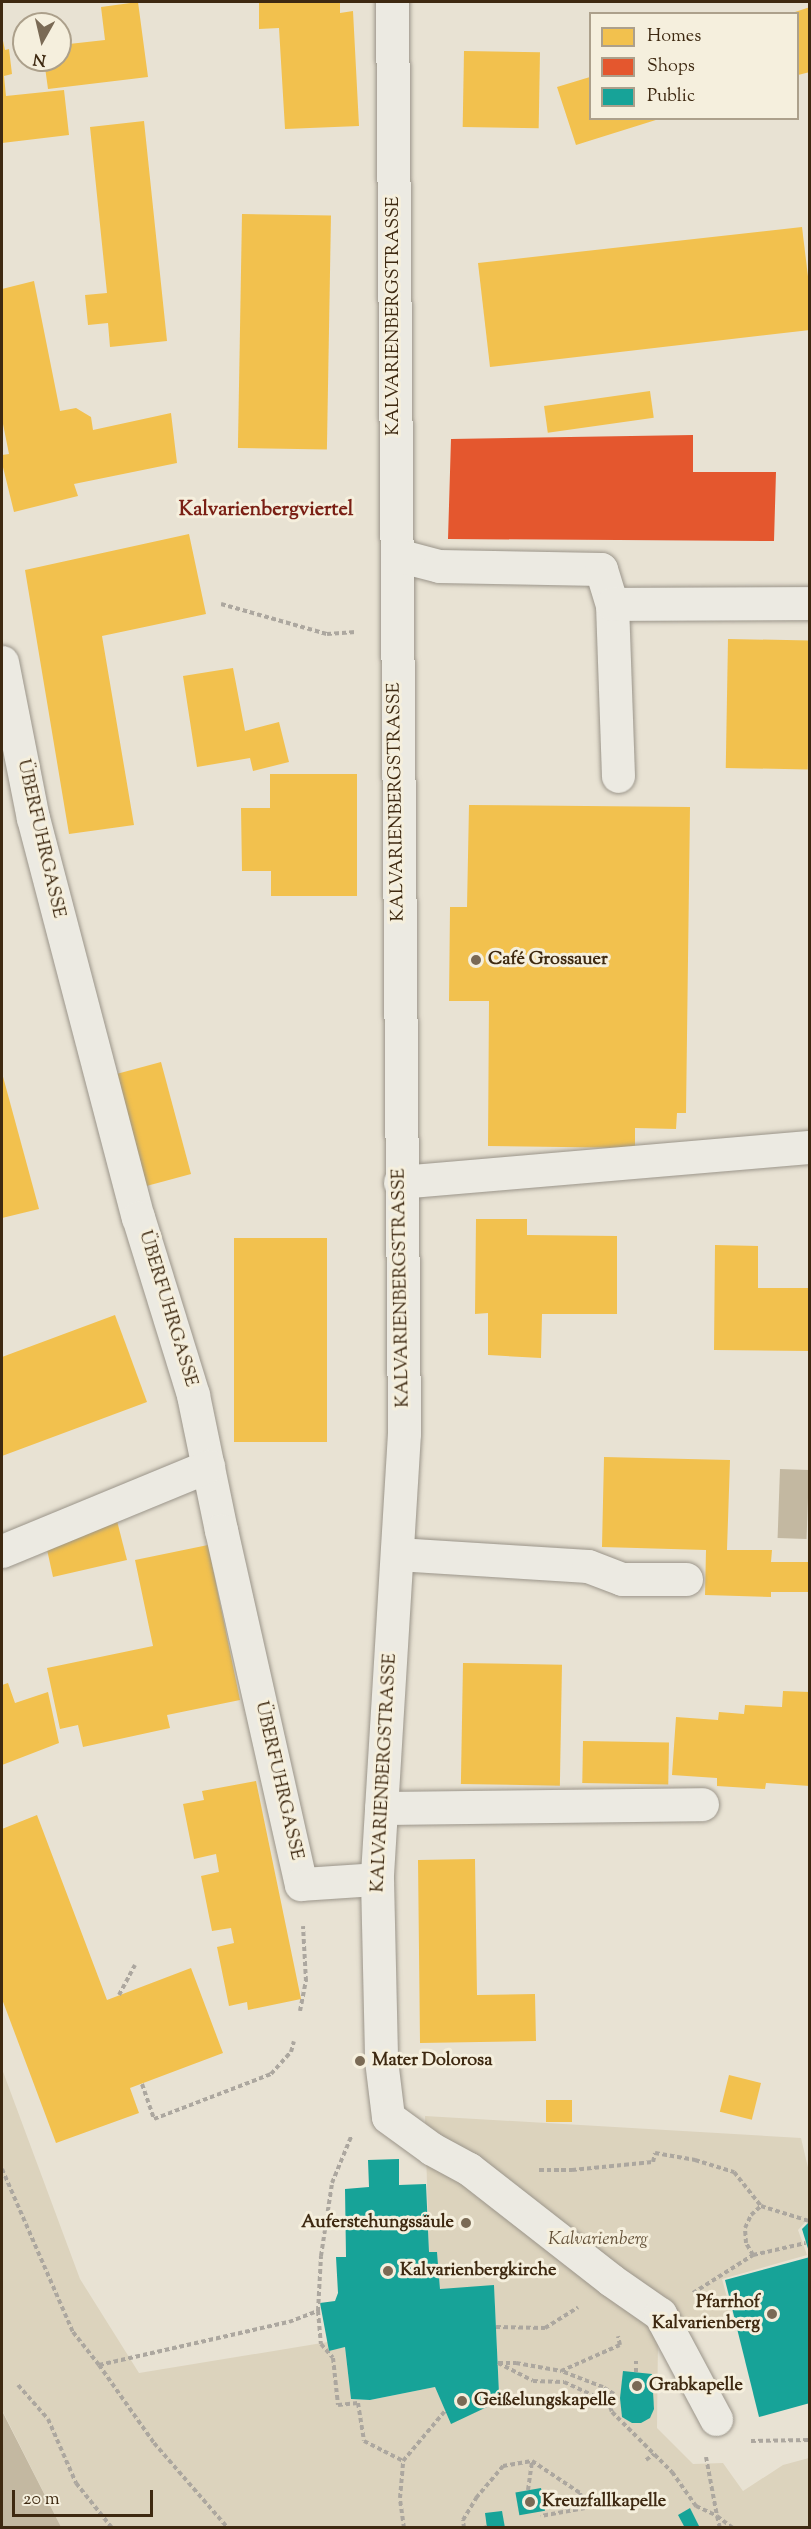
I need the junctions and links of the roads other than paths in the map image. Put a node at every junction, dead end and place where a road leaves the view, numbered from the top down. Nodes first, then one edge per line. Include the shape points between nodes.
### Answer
1 (392, 2) edge
2 (397, 555) junction
3 (810, 603) edge
4 (612, 604) junction
5 (2, 662) edge
6 (618, 776) dead end
7 (810, 1147) edge
8 (400, 1182) junction
9 (208, 1466) junction
10 (2, 1551) edge
11 (397, 1554) junction
12 (686, 1579) dead end
13 (702, 1804) dead end
14 (381, 1808) junction
15 (377, 1879) junction
16 (716, 2419) road end

1 - 2 street, KALVARIENBERGSTRASSE
2 - 4 street via 439,566 601,569
2 - 8 street, KALVARIENBERGSTRASSE
3 - 4 street
4 - 6 street
5 - 9 street, ÜBERFUHRGASSE via 33,818 138,1217 193,1395
7 - 8 street
8 - 11 street, KALVARIENBERGSTRASSE via 404,1433
9 - 10 street
9 - 15 street, ÜBERFUHRGASSE via 301,1884
11 - 12 street via 588,1566 622,1579
11 - 14 street, KALVARIENBERGSTRASSE
13 - 14 street
14 - 15 street, KALVARIENBERGSTRASSE
15 - 16 street, KALVARIENBERGSTRASSE via 381,2060 388,2117 432,2149 469,2169 660,2314

